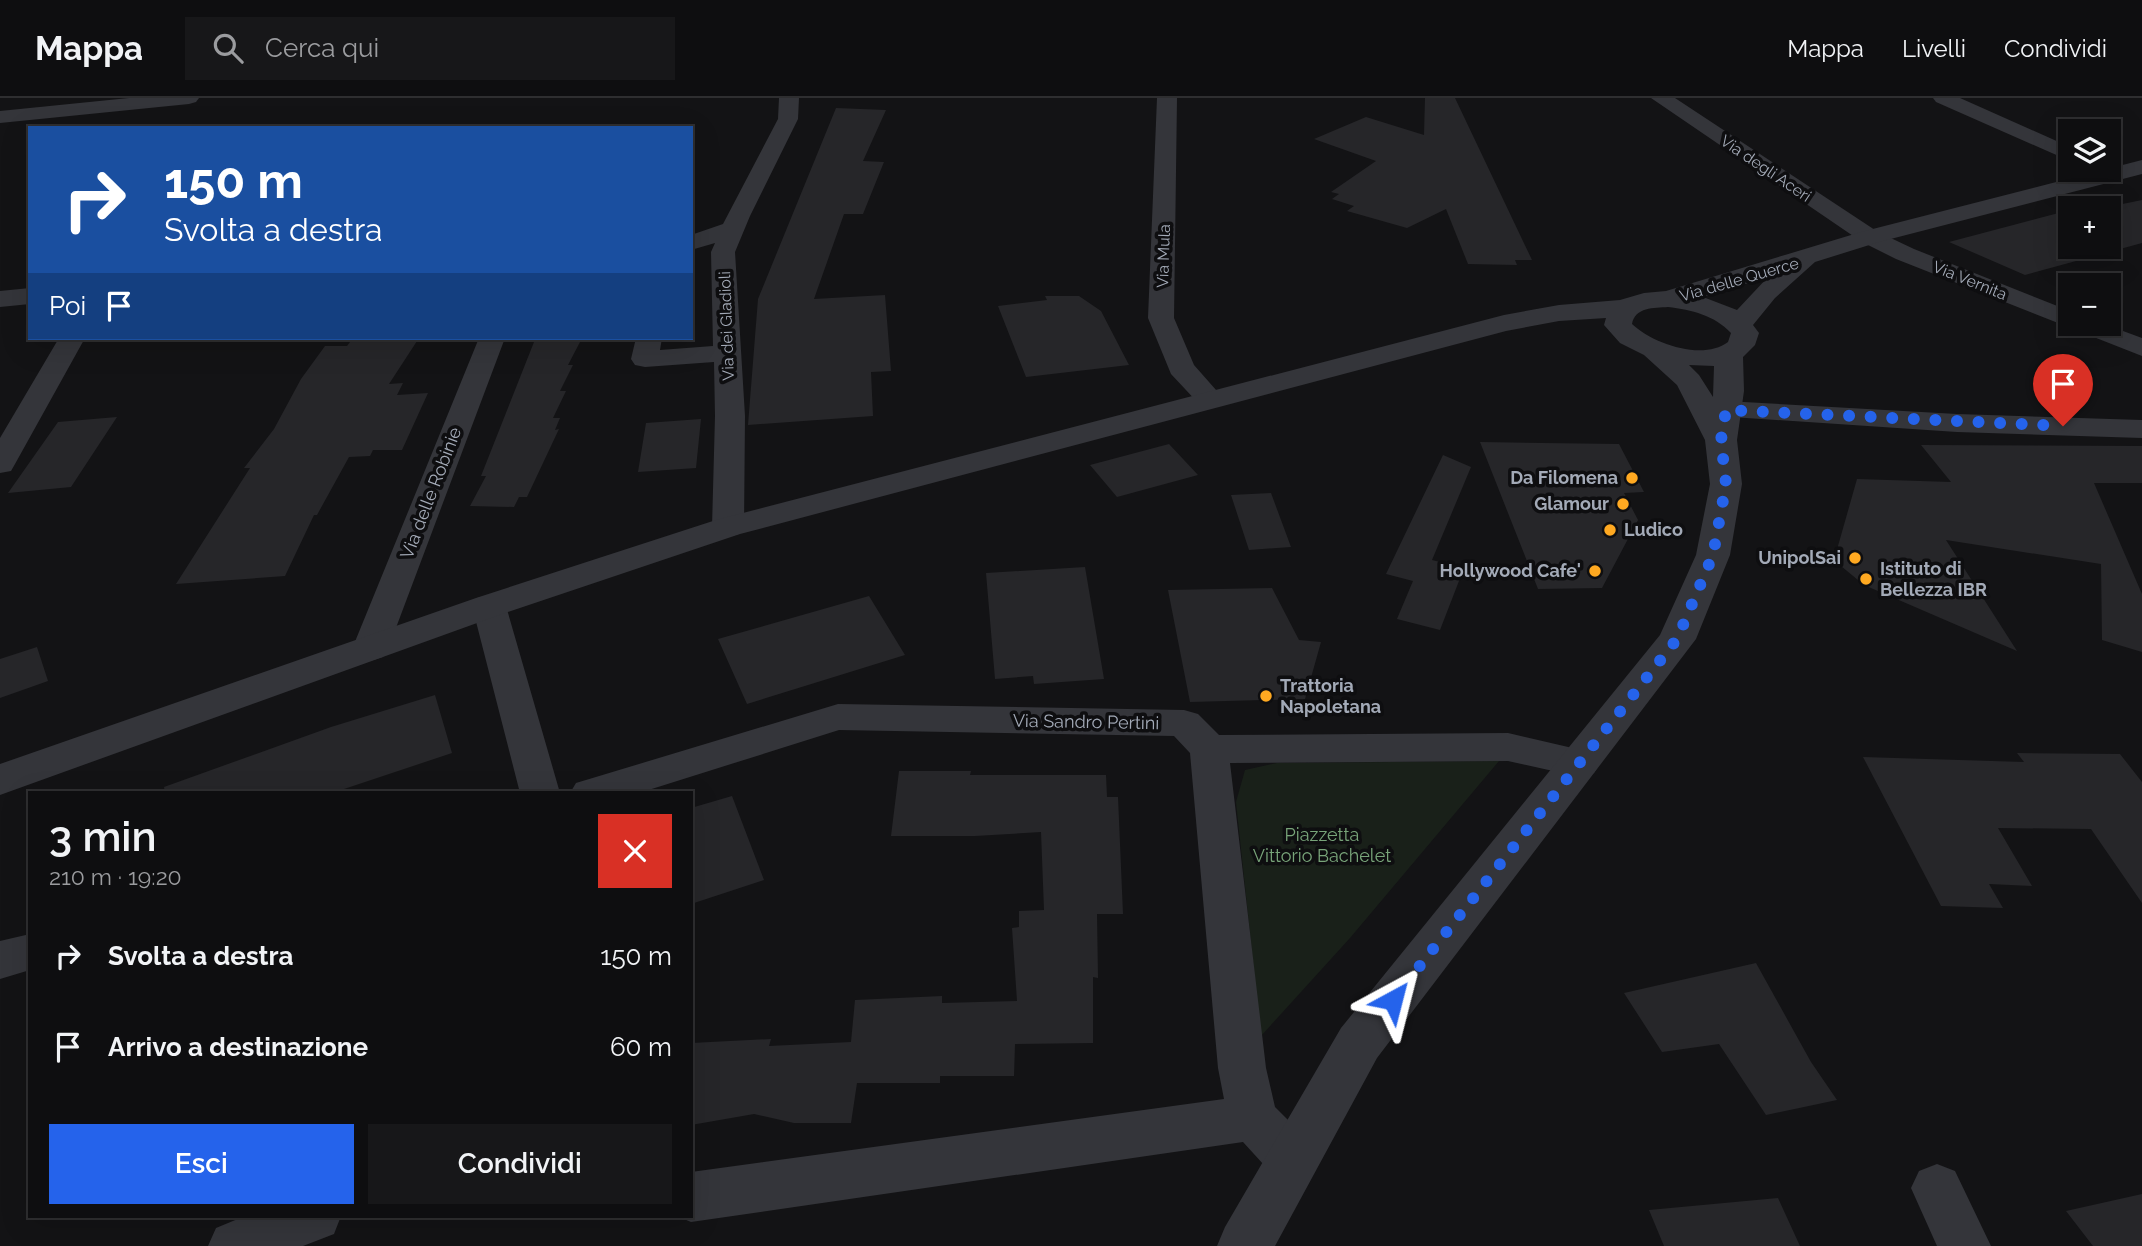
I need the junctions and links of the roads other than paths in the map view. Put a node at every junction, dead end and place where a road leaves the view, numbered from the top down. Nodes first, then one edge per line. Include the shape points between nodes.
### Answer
1 (189, 98) edge
2 (789, 98) edge
3 (1167, 98) edge
4 (1661, 98) edge
5 (1943, 98) edge
6 (0, 117) edge
7 (2058, 150) edge
8 (2142, 167) edge
9 (2121, 170) edge
10 (2072, 182) edge
11 (733, 229) junction
12 (1870, 237) junction
13 (693, 242) edge
14 (1806, 259) junction
15 (28, 296) edge
16 (0, 299) edge
17 (1668, 299) junction
18 (1624, 308) junction
19 (2058, 315) edge
20 (1504, 323) junction
21 (1740, 325) junction
22 (2112, 336) edge
23 (71, 340) edge
24 (491, 340) edge
25 (649, 340) edge
26 (1647, 346) junction
27 (2142, 348) edge
28 (725, 353) junction
29 (1729, 354) junction
30 (1210, 400) junction
31 (1724, 425) junction
32 (2142, 429) edge
33 (0, 464) edge
34 (728, 527) junction
35 (489, 606) junction
36 (370, 649) junction
37 (1209, 749) junction
38 (1580, 763) junction
39 (0, 780) edge
40 (539, 791) edge
41 (597, 791) edge
42 (28, 953) edge
43 (0, 960) edge
44 (1254, 1118) junction
45 (1292, 1159) junction
46 (1937, 1188) dead end
47 (693, 1197) edge
48 (310, 1218) edge
49 (235, 1246) edge
50 (1245, 1246) edge
51 (1964, 1246) edge

1 - 6 street
2 - 11 street, Via dei Gladioli via 788,119
3 - 30 street, Via Mula via 1161,318 1181,368
4 - 12 street, Via degli Aceri
5 - 7 street
8 - 9 street
10 - 12 street
11 - 13 street
11 - 28 street, Via dei Gladioli via 723,252
12 - 14 street
12 - 19 street, Via Vernita
14 - 17 street, Via delle Querce
14 - 21 street, Via delle Querce via 1766,292
15 - 16 street
17 - 18 street
17 - 21 street via 1717,310
18 - 20 street
18 - 26 street via 1618,324
20 - 26 street via 1570,327
20 - 30 street
21 - 29 street via 1744,341
22 - 27 street
23 - 33 street
24 - 36 street, Via delle Robinie
25 - 28 street via 645,359
26 - 29 street via 1696,358
26 - 31 street via 1689,381
28 - 34 street, Via dei Gladioli via 730,416
29 - 31 street
30 - 34 street
31 - 32 street via 1957,423
31 - 38 street via 1726,484 1713,555 1677,639
34 - 35 street
35 - 36 street
35 - 40 street
36 - 39 street
37 - 38 street via 1508,747
37 - 41 street, Via Sandro Pertini via 1184,723 838,717
37 - 44 street via 1242,1068
38 - 45 street via 1359,1043
42 - 43 street
44 - 45 street
44 - 47 street
45 - 50 street
46 - 51 street
48 - 49 street

